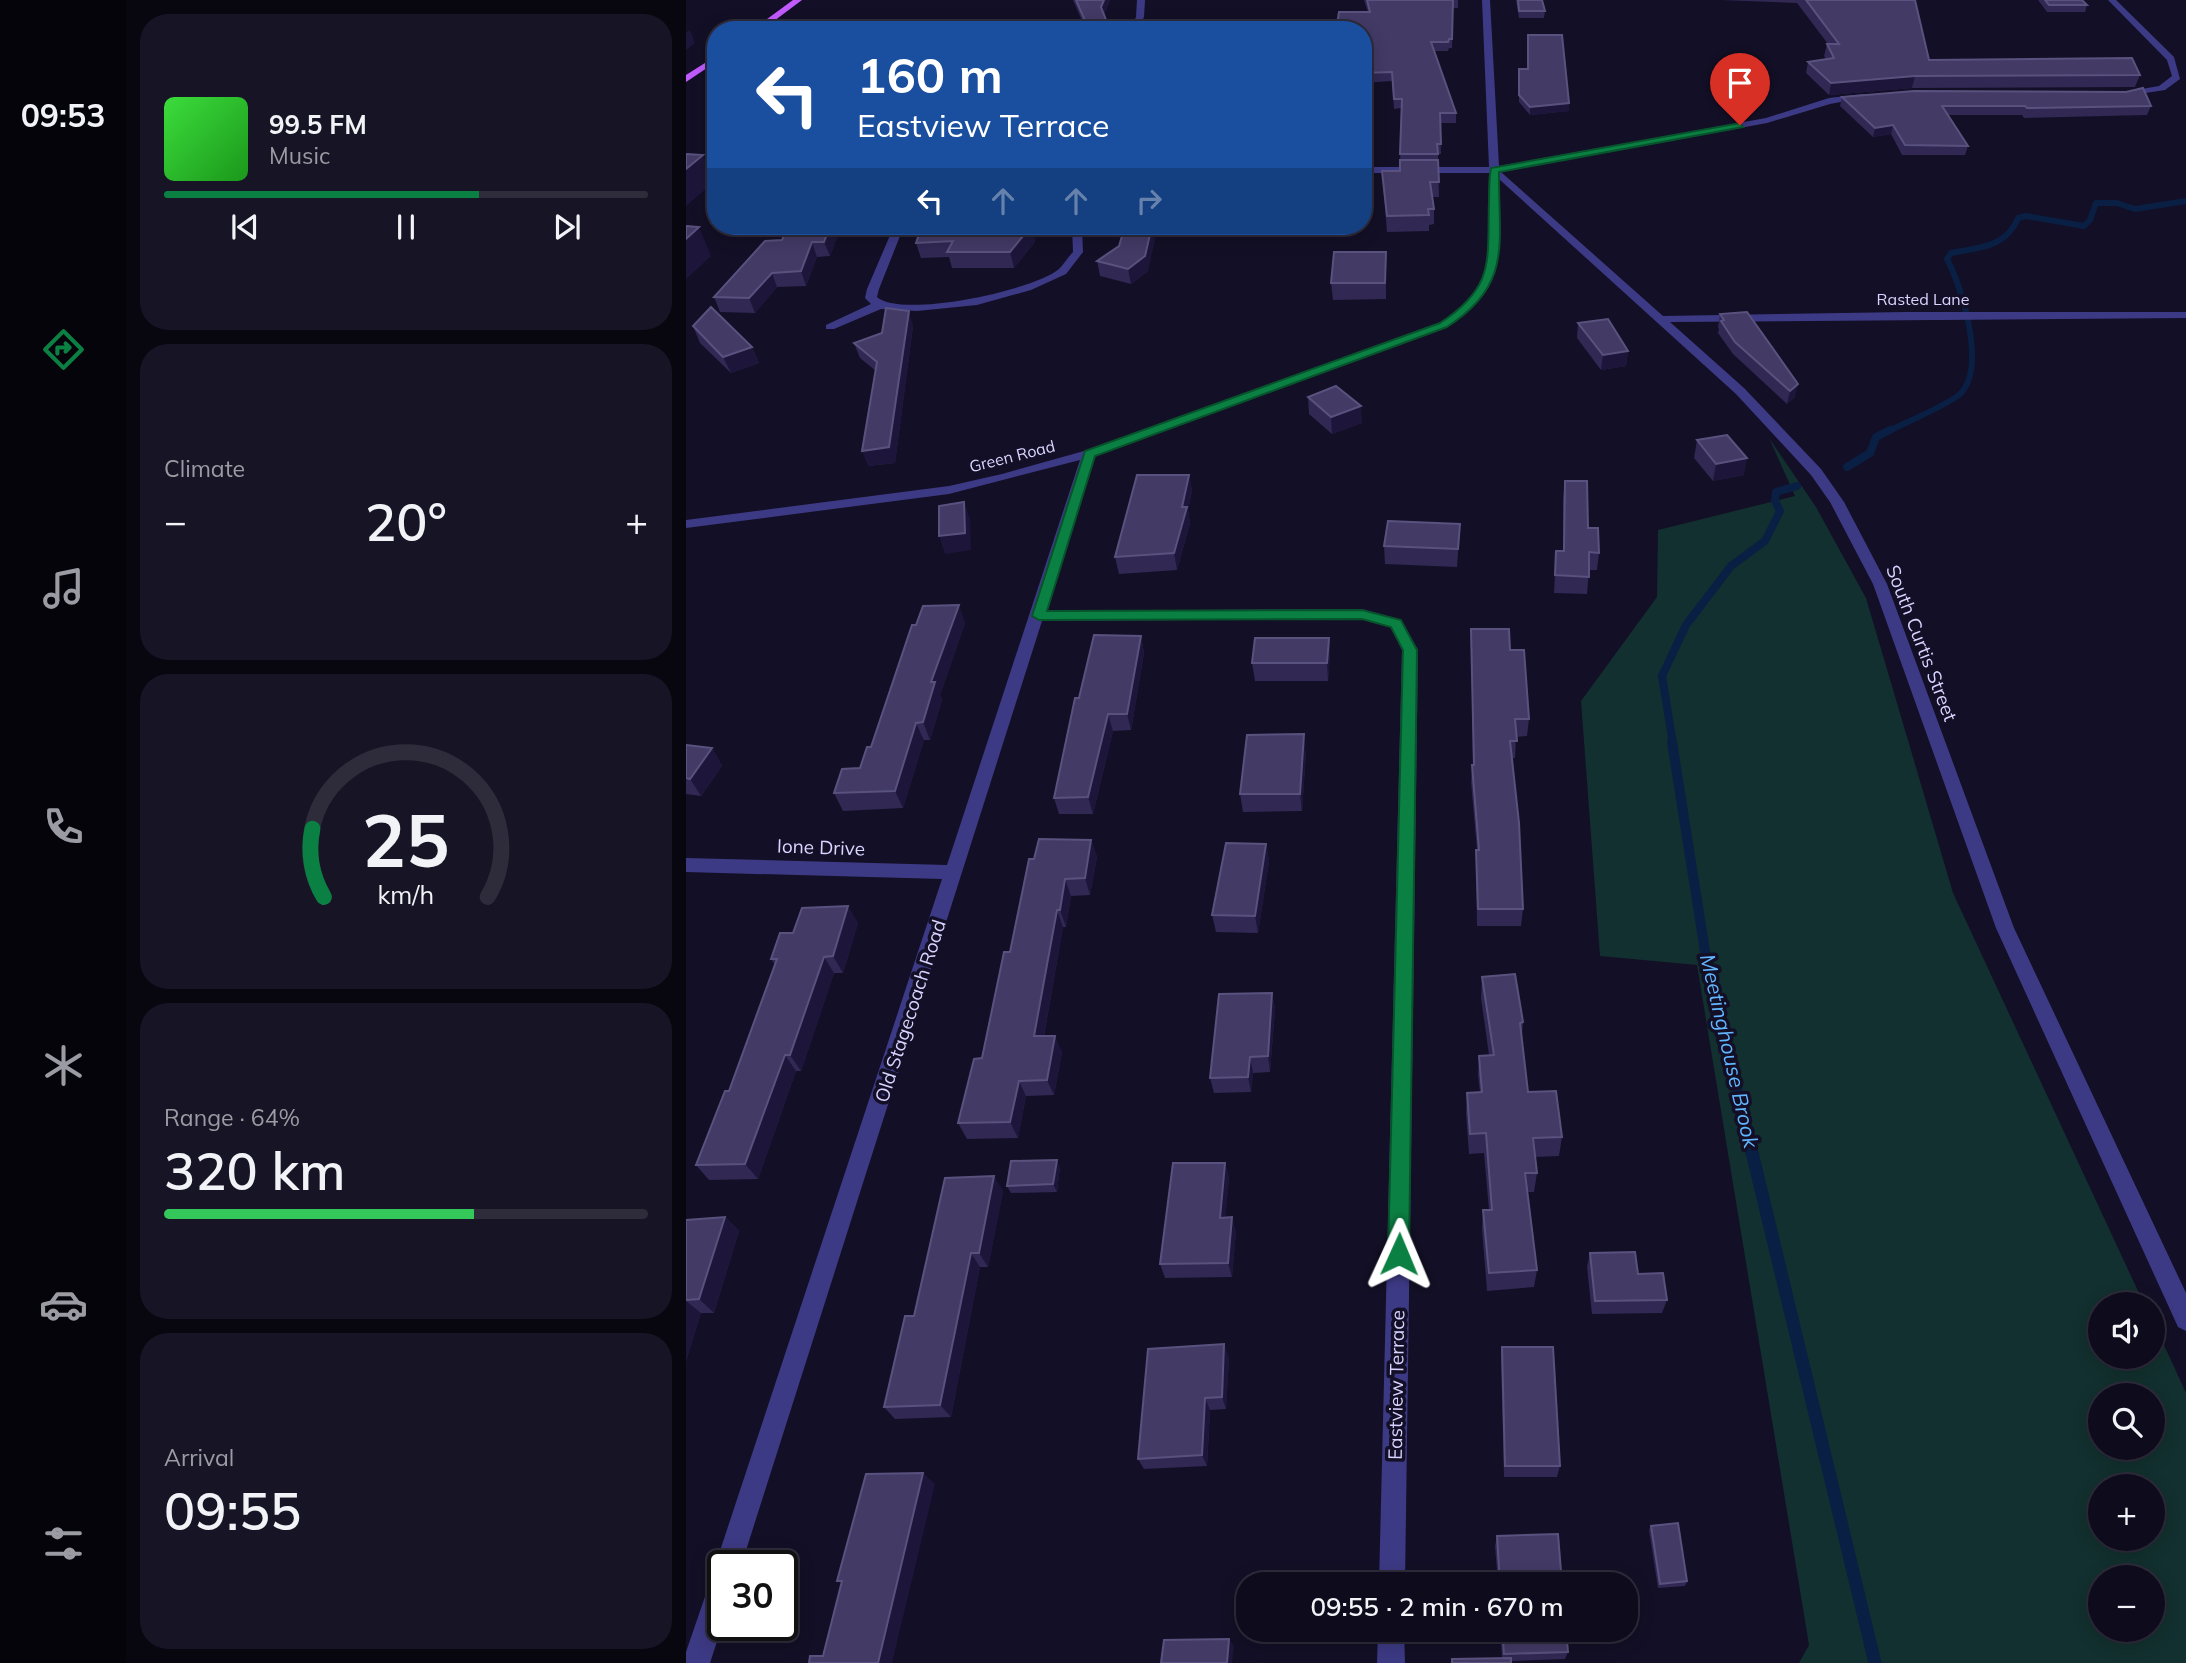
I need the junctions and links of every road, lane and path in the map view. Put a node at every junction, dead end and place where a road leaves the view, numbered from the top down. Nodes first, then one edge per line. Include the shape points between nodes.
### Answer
1 (798, 0) edge
2 (1141, 0) edge
3 (1486, 0) edge
4 (2112, 0) edge
5 (769, 21) edge
6 (1138, 21) edge
7 (707, 64) edge
8 (686, 79) edge
9 (2110, 95) edge
10 (1878, 96) edge
11 (1372, 170) edge
12 (1494, 170) junction
13 (895, 235) edge
14 (1077, 235) edge
15 (878, 305) junction
16 (2186, 315) edge
17 (1661, 318) junction
18 (830, 327) dead end
19 (1089, 454) junction
20 (686, 524) edge
21 (1039, 616) junction
22 (686, 864) edge
23 (955, 872) junction
24 (2186, 1319) edge
25 (733, 1550) edge
26 (1392, 1572) edge
27 (707, 1630) edge
28 (1391, 1642) edge
29 (696, 1663) edge
30 (1391, 1663) edge

1 - 5 main road
2 - 6 street
3 - 12 street
4 - 9 street via 2171,59 2177,77 2162,88
7 - 8 main road
10 - 12 street via 1829,101 1767,120
11 - 12 street
12 - 17 street, South Curtis Street
12 - 19 street, Green Road via 1492,270 1482,292 1466,310 1443,325
13 - 15 street via 873,289 871,298
14 - 15 street via 1078,251 1062,272 1027,288 977,302 917,308
15 - 18 street
16 - 17 street, Rasted Lane
17 - 24 street, South Curtis Street via 1740,391 1816,472 1837,502 1880,584 2005,928
19 - 20 street, Green Road via 949,490
19 - 21 street, Old Stagecoach Road
21 - 23 street, Old Stagecoach Road
21 - 26 street, Eastview Terrace via 1362,614 1396,624 1410,650
22 - 23 street, Ione Drive
23 - 25 street, Old Stagecoach Road
27 - 29 street
28 - 30 street

